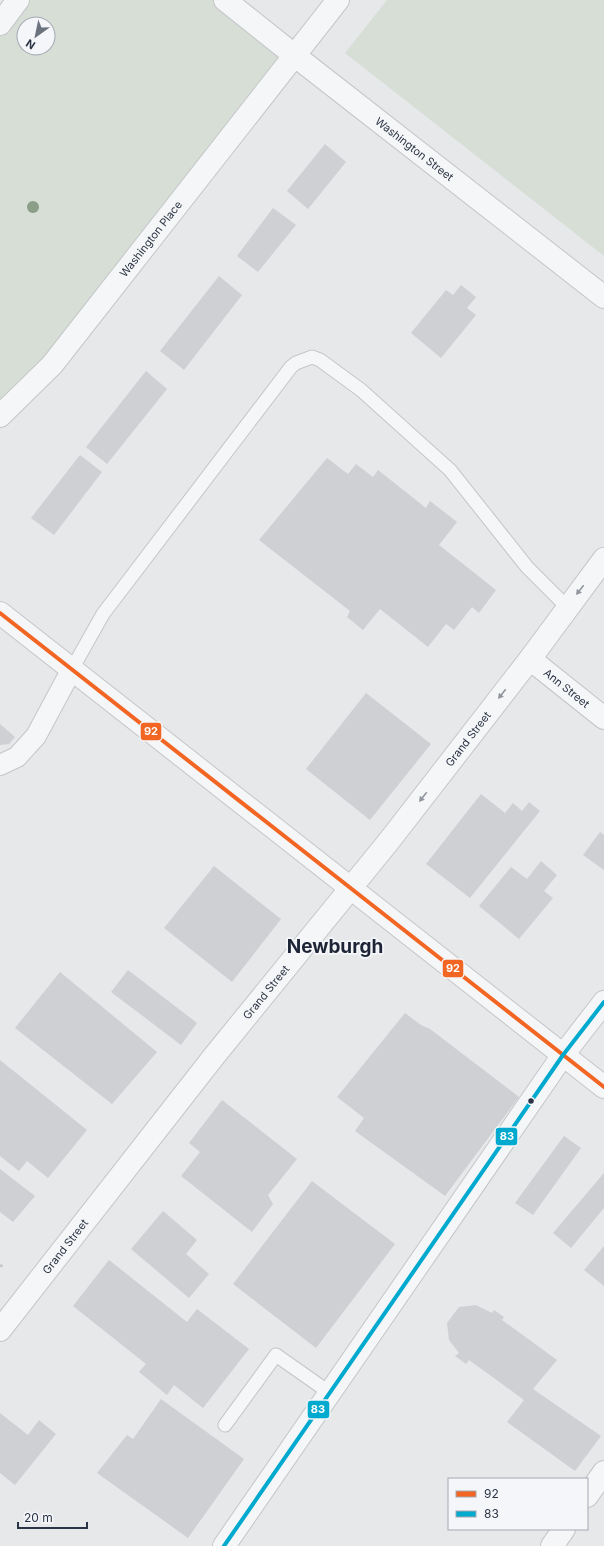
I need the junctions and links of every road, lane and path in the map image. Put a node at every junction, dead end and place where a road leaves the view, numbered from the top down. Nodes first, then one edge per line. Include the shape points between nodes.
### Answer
1 (18, 0) edge
2 (225, 0) edge
3 (338, 0) edge
4 (0, 24) edge
5 (294, 55) junction
6 (604, 297) edge
7 (0, 416) edge
8 (604, 559) edge
9 (567, 607) junction
10 (0, 613) edge
11 (530, 658) junction
12 (72, 669) junction
13 (604, 718) edge
14 (0, 765) edge
15 (352, 887) junction
16 (604, 1002) edge
17 (563, 1055) junction
18 (604, 1087) edge
19 (0, 1265) edge
20 (4, 1268) dead end
21 (0, 1330) edge
22 (330, 1393) junction
23 (225, 1425) dead end
24 (604, 1472) edge
25 (588, 1495) edge
26 (563, 1530) edge
27 (224, 1546) edge
28 (552, 1546) edge

1 - 4 street
2 - 5 street, Washington Street
3 - 5 street, Washington Place
5 - 6 street, Washington Street
5 - 7 street, Washington Place via 52,365
8 -> 9 street, Grand Street
9 - 11 street, Grand Street
9 - 12 lane via 527,567 450,470 361,390 312,357 296,362 286,373 103,614
10 - 12 street
11 - 13 street, Ann Street
11 -> 15 street, Grand Street
12 - 14 street via 36,736 18,757
12 - 15 street
15 - 17 street
15 - 21 street, Grand Street via 210,1061
16 - 17 street
17 - 18 street
17 - 22 street
19 - 20 path
22 - 23 lane via 276,1355
22 - 27 street
24 - 25 street
26 - 28 street

